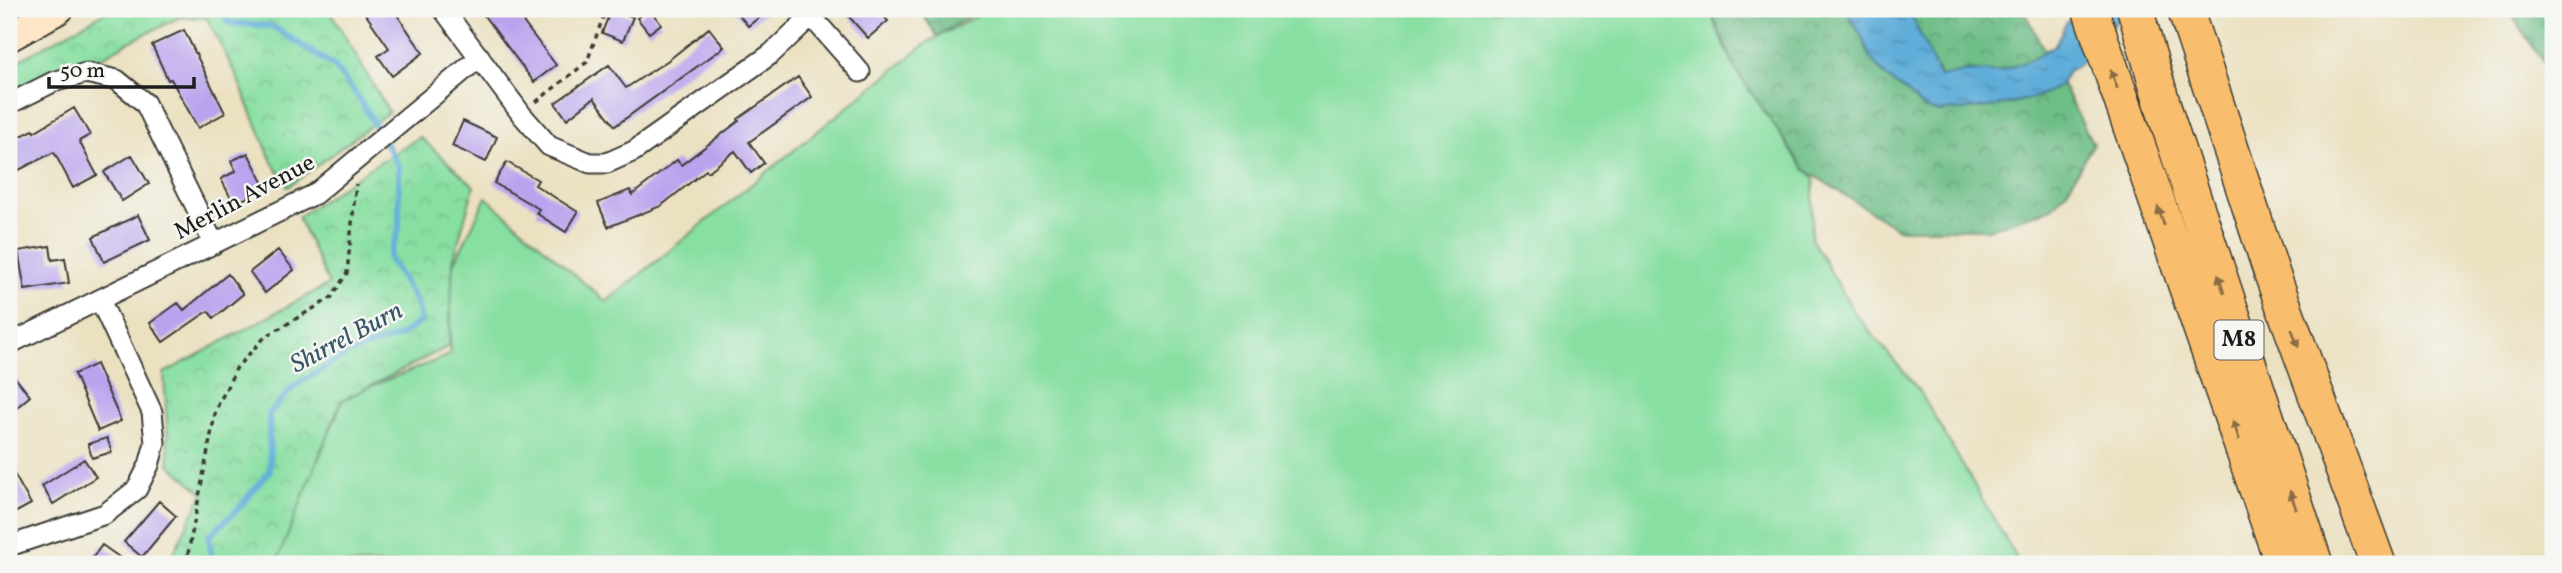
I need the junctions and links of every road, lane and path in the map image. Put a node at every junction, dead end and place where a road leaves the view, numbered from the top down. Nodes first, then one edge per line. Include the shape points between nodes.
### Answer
1 (59, 9) edge
2 (443, 9) edge
3 (606, 9) edge
4 (2090, 9) edge
5 (2135, 9) edge
6 (2185, 9) edge
7 (2210, 9) edge
8 (808, 12) edge
9 (9, 37) edge
10 (480, 57) junction
11 (2213, 64) junction
12 (860, 72) dead end
13 (9, 104) edge
14 (522, 116) junction
15 (364, 153) junction
16 (214, 244) junction
17 (100, 300) junction
18 (9, 344) edge
19 (9, 546) edge
20 (187, 564) edge
21 (2283, 564) edge
22 (2315, 564) edge
23 (2378, 564) edge

1 - 9 main road
2 - 10 street
3 - 14 path via 587,62
21 -> 4 highway, M8
22 -> 5 highway, M8 via 2166,116
6 - 11 highway, M8
7 - 11 highway, M8
8 - 12 street
8 - 14 street via 771,54 634,151 607,163 590,163 549,146
10 - 14 street
10 - 15 street, Merlin Avenue
11 -> 23 highway, M8 via 2272,274
13 - 16 street via 86,72 117,80 145,103
15 - 16 street, Merlin Avenue via 315,194
15 - 20 path via 347,273 331,298 265,337 237,367 216,409
16 - 17 street, Merlin Avenue
17 - 18 street, Merlin Avenue
17 - 19 street via 152,412 155,443 149,465 136,489 105,514

